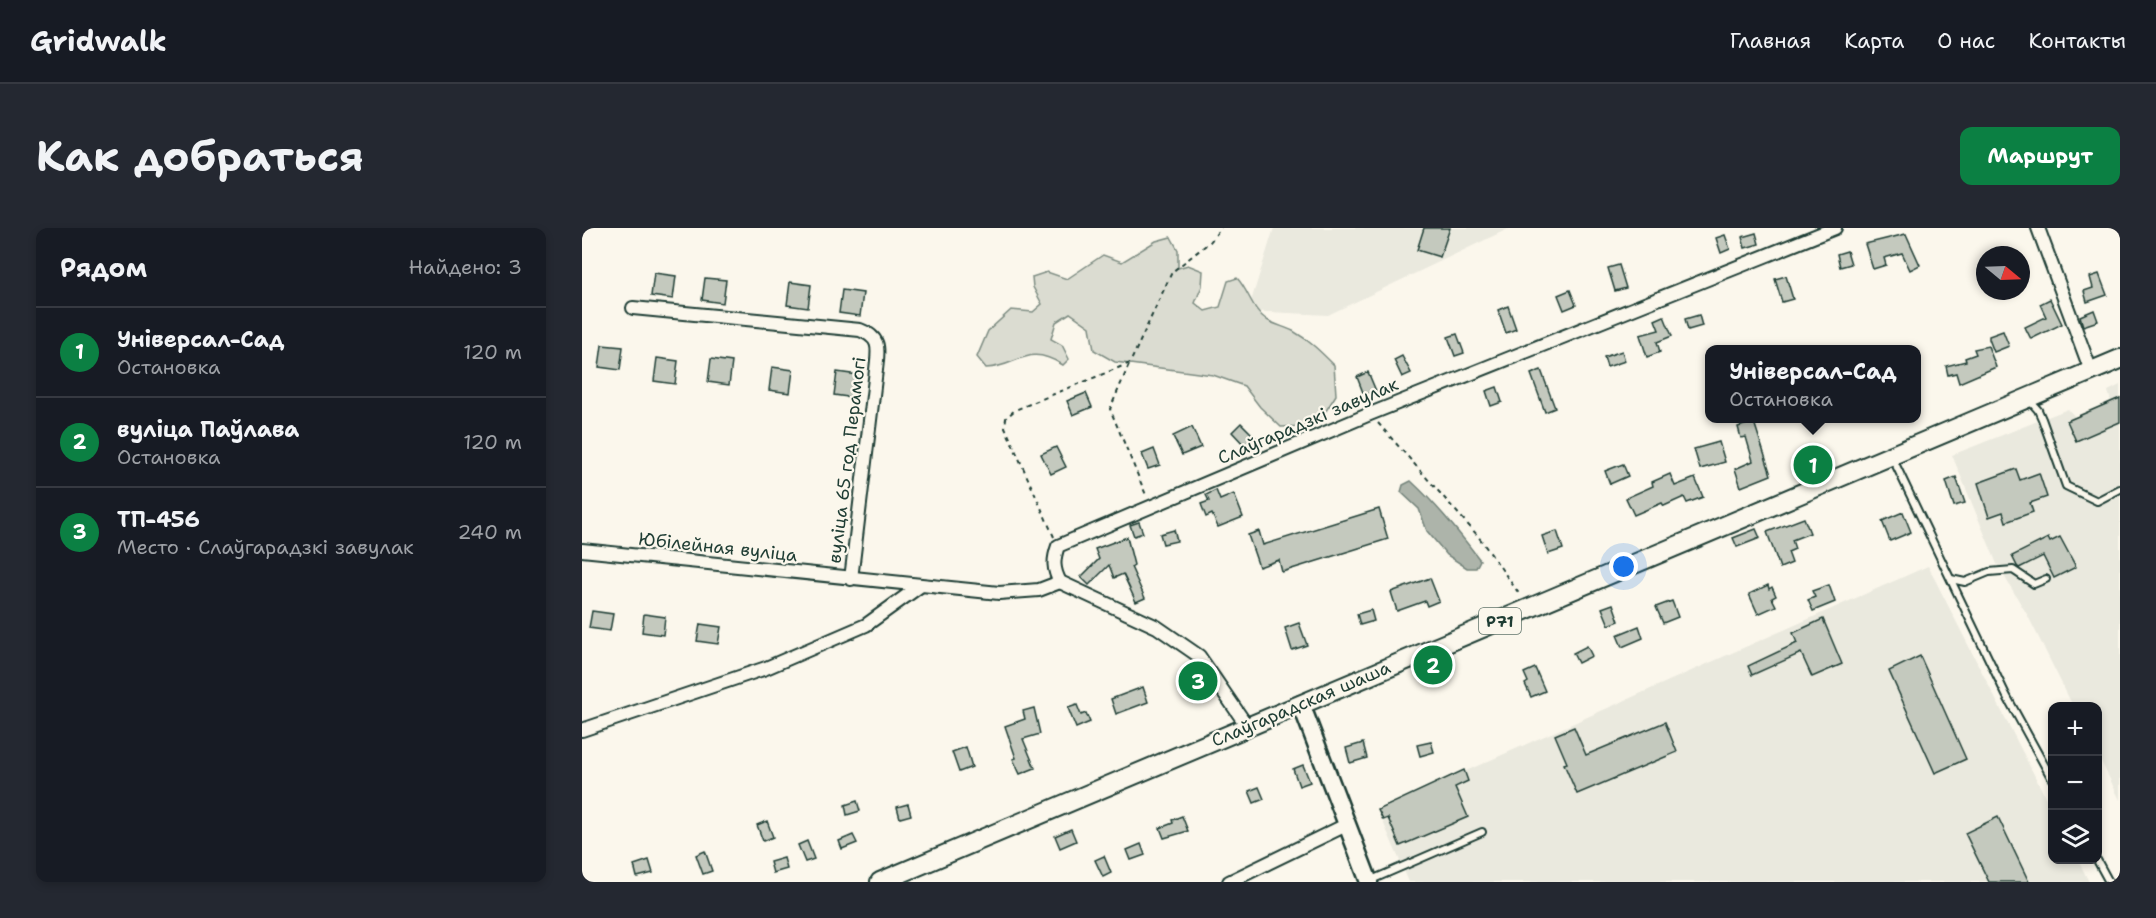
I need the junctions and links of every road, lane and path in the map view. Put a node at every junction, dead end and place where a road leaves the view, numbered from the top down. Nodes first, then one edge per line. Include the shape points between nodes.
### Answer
1 (1221, 228) edge
2 (1835, 228) edge
3 (2038, 228) edge
4 (633, 308) dead end
5 (2120, 359) edge
6 (1130, 363) junction
7 (2091, 371) junction
8 (2028, 398) junction
9 (1370, 414) junction
10 (1892, 456) junction
11 (2120, 489) edge
12 (1151, 506) junction
13 (1058, 546) junction
14 (582, 550) edge
15 (851, 579) junction
16 (1951, 579) junction
17 (2046, 579) dead end
18 (1060, 582) junction
19 (920, 585) junction
20 (1523, 600) dead end
21 (1301, 704) junction
22 (1248, 726) junction
23 (582, 730) edge
24 (2048, 772) edge
25 (1346, 825) junction
26 (1482, 832) dead end
27 (2099, 864) edge
28 (880, 882) edge
29 (1229, 882) edge
30 (1369, 882) edge
31 (2109, 882) edge

1 - 6 path via 1210,242 1172,272
2 - 9 street, Слаўгарадзкі завулак
3 - 7 street
4 - 15 street, вуліца 65 год Перамогі via 860,330 875,339 876,370
5 - 7 main road, Слаўгарадская шаша / Р71
6 - 12 path via 1110,409
6 - 13 path via 1015,410 1006,418 1005,427
7 - 8 main road, Слаўгарадская шаша / Р71
8 - 10 main road, Слаўгарадская шаша / Р71
8 - 11 lane via 2042,419 2066,486 2097,501
9 - 12 street, Слаўгарадзкі завулак
9 - 20 path via 1478,536
10 - 16 lane
10 - 21 main road, Слаўгарадская шаша / Р71
12 - 13 street, Слаўгарадзкі завулак
13 - 18 street via 1054,570
14 - 15 street, Юбілейная вуліца
15 - 19 street, Юбілейная вуліца
16 - 17 lane via 1965,582 1989,572 2013,570 2034,584
16 - 24 lane via 2006,695
18 - 19 street, Юбілейная вуліца via 1039,590 999,593
18 - 22 street via 1156,627 1199,656
19 - 23 street via 866,625 786,660
21 - 22 main road, Слаўгарадская шаша / Р71
21 - 25 main road
22 - 28 main road, Слаўгарадская шаша / Р71
25 - 29 street
25 - 30 main road
26 - 30 lane
27 - 31 lane

